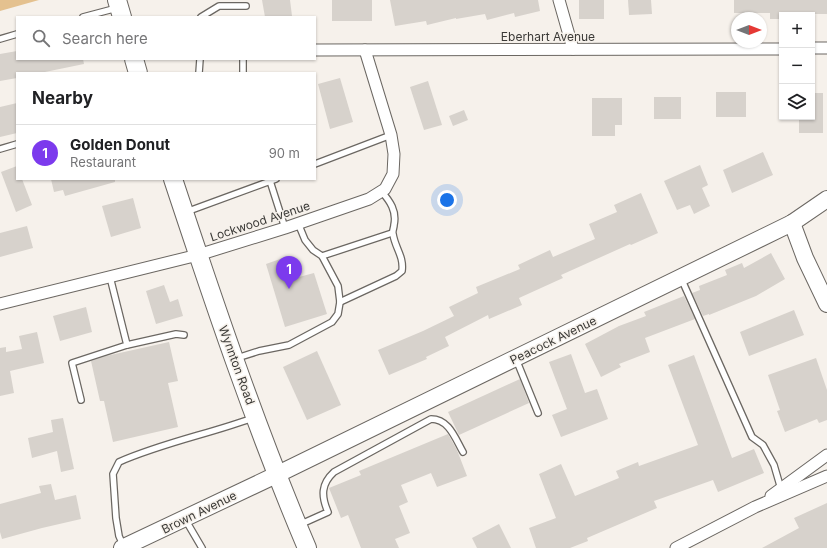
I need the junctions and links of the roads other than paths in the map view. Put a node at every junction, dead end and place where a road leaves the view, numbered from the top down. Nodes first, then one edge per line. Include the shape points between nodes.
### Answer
1 (559, 0) edge
2 (246, 6) dead end
3 (119, 8) edge
4 (88, 16) edge
5 (203, 16) edge
6 (16, 34) edge
7 (0, 39) edge
8 (779, 48) edge
9 (815, 48) edge
10 (827, 48) edge
11 (572, 49) junction
12 (316, 50) edge
13 (365, 50) junction
14 (134, 60) edge
15 (200, 60) edge
16 (243, 60) edge
17 (138, 72) edge
18 (199, 72) edge
19 (243, 72) edge
20 (391, 135) junction
21 (16, 144) edge
22 (0, 148) edge
23 (316, 164) edge
24 (173, 180) edge
25 (273, 180) edge
26 (381, 192) junction
27 (827, 199) edge
28 (184, 213) junction
29 (298, 223) junction
30 (792, 223) junction
31 (285, 228) junction
32 (392, 234) junction
33 (198, 255) junction
34 (322, 256) junction
35 (110, 277) junction
36 (680, 277) junction
37 (340, 302) junction
38 (0, 304) edge
39 (827, 304) edge
40 (184, 335) dead end
41 (127, 346) junction
42 (516, 358) junction
43 (235, 359) junction
44 (81, 400) dead end
45 (538, 413) dead end
46 (256, 417) junction
47 (463, 452) dead end
48 (827, 455) edge
49 (276, 475) junction
50 (826, 478) edge
51 (781, 489) junction
52 (755, 507) junction
53 (185, 519) junction
54 (297, 526) junction
55 (123, 548) edge
56 (202, 548) edge
57 (307, 548) edge
58 (676, 548) edge

1 - 11 street
2 - 5 lane via 219,6
3 - 4 lane
6 - 7 lane
8 - 11 street, Eberhart Avenue
9 - 10 street
11 - 13 street, Eberhart Avenue
12 - 13 street, Eberhart Avenue
13 - 20 street, Lockwood Avenue
14 - 17 main road
15 - 18 lane
16 - 19 lane
20 - 23 lane
20 - 26 street, Lockwood Avenue via 394,154 393,174
21 - 22 lane
24 - 28 main road, Wynnton Road
25 - 28 lane
25 - 31 lane
26 - 29 street, Lockwood Avenue via 369,199
26 - 32 lane via 394,209
27 - 30 street, Peacock Avenue
28 - 33 main road, Wynnton Road
29 - 31 street, Lockwood Avenue
29 - 34 lane via 305,240
30 - 36 street, Peacock Avenue
30 - 39 street
31 - 33 street, Lockwood Avenue
32 - 34 lane
32 - 37 lane via 403,262 402,271
33 - 35 street, Lockwood Avenue
33 - 43 main road, Wynnton Road
34 - 37 lane via 338,286
35 - 38 street, Lockwood Avenue
35 - 41 lane
36 - 42 street, Peacock Avenue
36 - 51 lane via 752,437 763,445 774,465
37 - 43 lane via 338,314 332,322 289,346 259,351
40 - 41 lane via 176,334
41 - 44 lane via 72,362
42 - 45 lane
42 - 49 street, Peacock Avenue
43 - 46 main road, Wynnton Road
46 - 49 main road, Wynnton Road
46 - 55 lane via 163,445 119,462 114,474 116,518
47 - 54 lane via 446,423 431,418 334,472 328,477 323,490 323,501 328,512
48 - 51 street
49 - 53 street, Brown Avenue
49 - 54 main road, Wynnton Road
50 - 52 street
51 - 52 street
52 - 58 street
53 - 55 street, Brown Avenue
53 - 56 lane
54 - 57 main road, Wynnton Road

